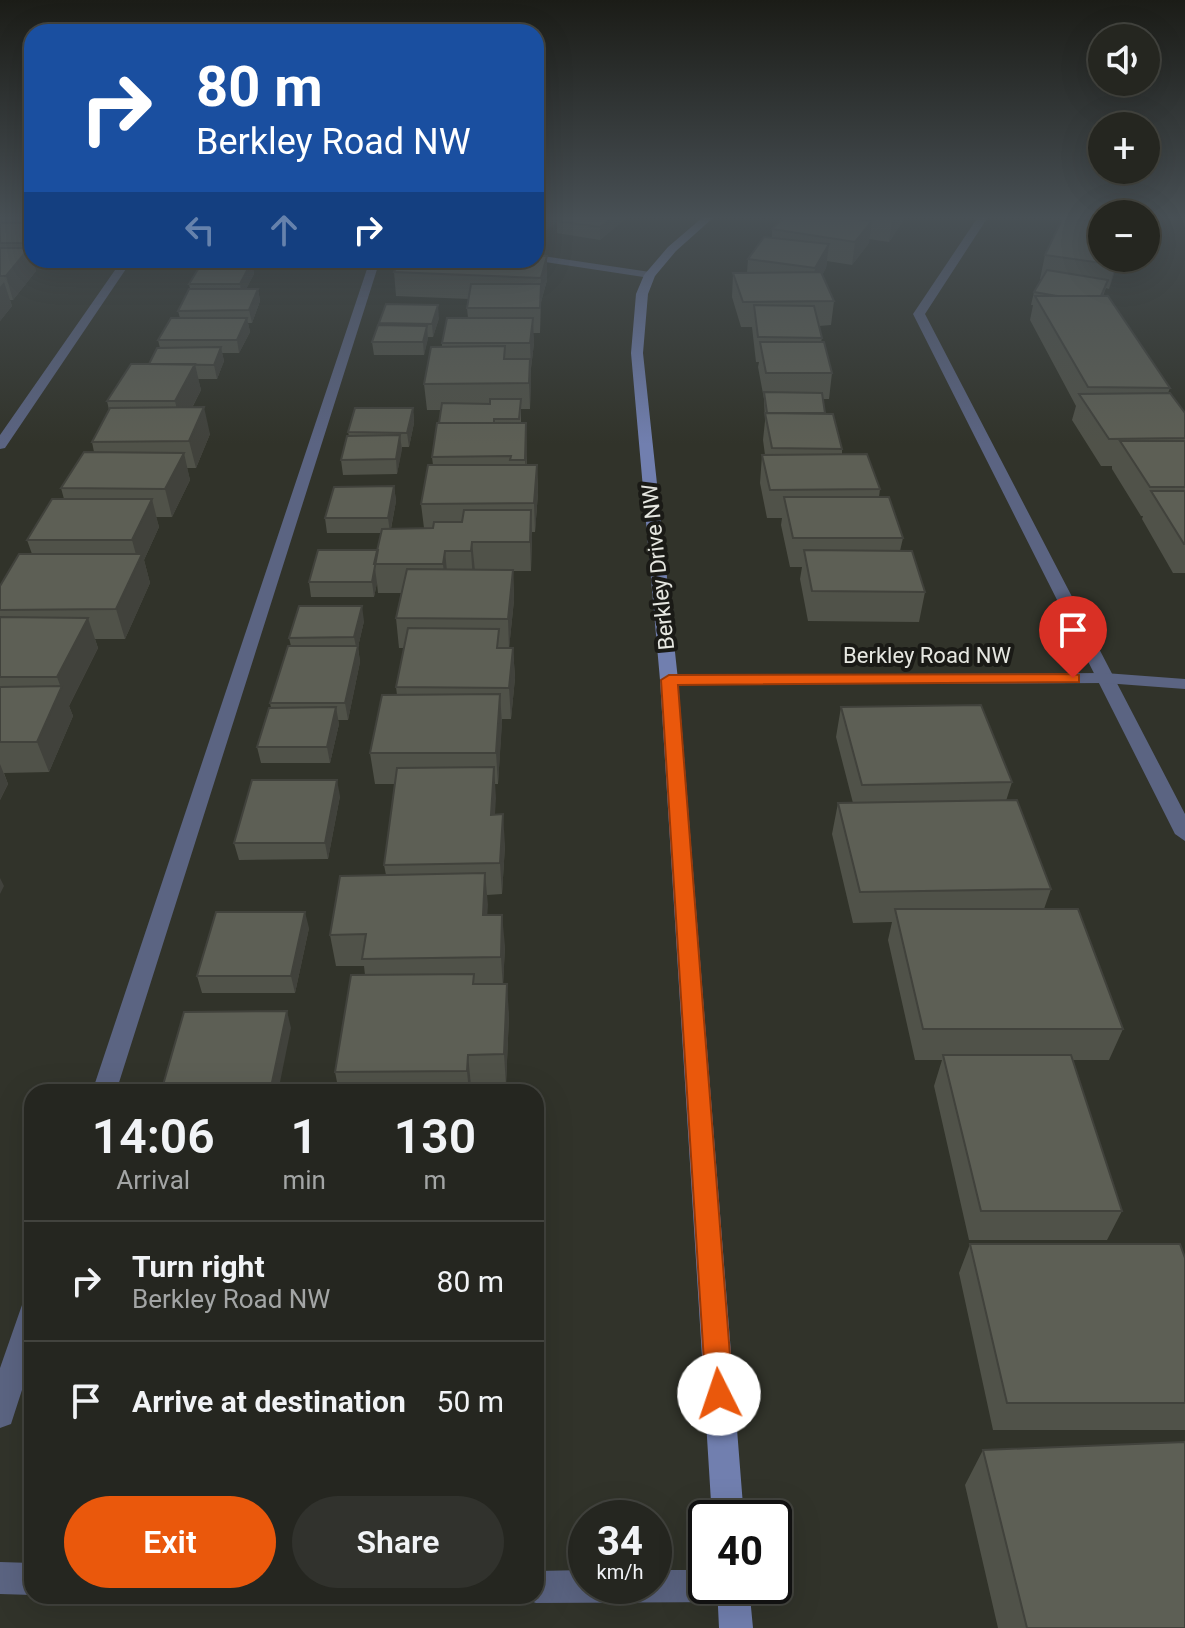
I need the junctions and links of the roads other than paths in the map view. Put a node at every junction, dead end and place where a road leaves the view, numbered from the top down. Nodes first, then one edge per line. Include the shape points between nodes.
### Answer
1 (104, 293) edge
2 (364, 293) edge
3 (642, 293) edge
4 (933, 293) edge
5 (0, 445) edge
6 (1105, 678) junction
7 (669, 680) junction
8 (1185, 684) edge
9 (1185, 834) edge
10 (107, 1084) edge
11 (24, 1340) edge
12 (0, 1413) edge
13 (727, 1500) edge
14 (0, 1578) edge
15 (24, 1579) edge
16 (688, 1586) edge
17 (544, 1587) edge
18 (734, 1604) edge
19 (736, 1628) edge

1 - 5 street
2 - 10 street
3 - 7 street, Berkley Drive NW via 637,353
4 - 6 street via 919,314
6 - 7 street, Berkley Road NW
6 - 8 street, Berkley Road NW
6 - 9 street
7 - 13 street, Berkley Drive NW
11 - 12 street
14 - 15 street
16 - 17 street
18 - 19 street

